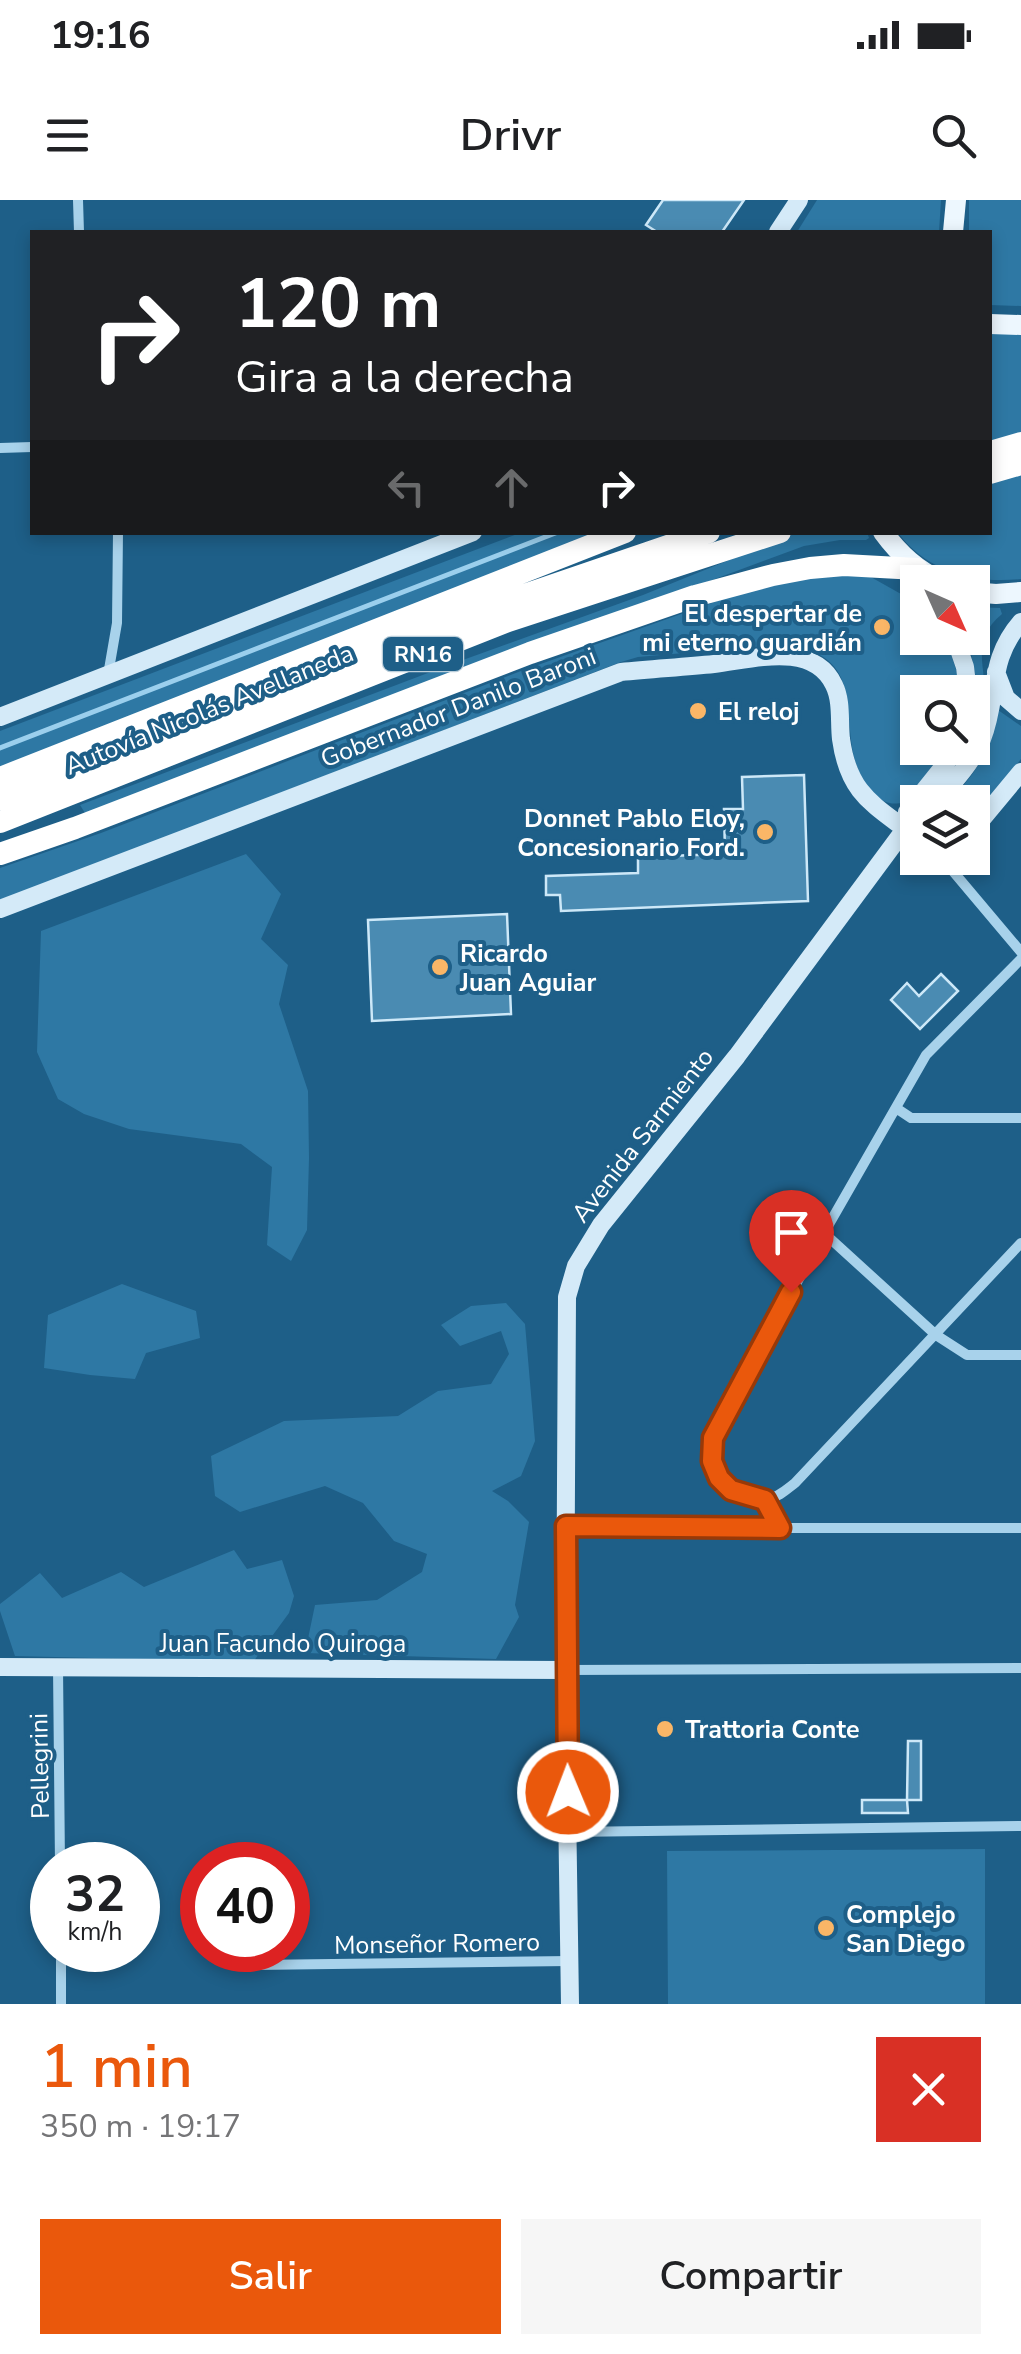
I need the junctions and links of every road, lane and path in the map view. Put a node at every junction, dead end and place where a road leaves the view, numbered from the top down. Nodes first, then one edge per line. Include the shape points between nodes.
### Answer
1 (78, 200) edge
2 (799, 200) edge
3 (956, 200) edge
4 (79, 230) edge
5 (779, 230) edge
6 (953, 230) edge
7 (992, 324) edge
8 (1021, 326) edge
9 (1021, 443) edge
10 (30, 447) edge
11 (0, 448) edge
12 (992, 451) edge
13 (1021, 464) edge
14 (992, 472) edge
15 (118, 535) edge
16 (465, 535) edge
17 (616, 535) edge
18 (700, 535) edge
19 (771, 535) edge
20 (885, 535) edge
21 (912, 565) edge
22 (900, 571) edge
23 (1021, 592) edge
24 (990, 594) edge
25 (1021, 622) edge
26 (996, 672) junction
27 (108, 676) junction
28 (1021, 711) edge
29 (0, 717) edge
30 (946, 765) edge
31 (1021, 772) edge
32 (0, 778) edge
33 (929, 785) edge
34 (950, 785) edge
35 (0, 799) edge
36 (990, 809) edge
37 (0, 822) edge
38 (900, 822) edge
39 (900, 847) edge
40 (0, 854) edge
41 (958, 875) edge
42 (0, 909) edge
43 (1021, 955) edge
44 (896, 1108) junction
45 (1021, 1118) edge
46 (824, 1233) junction
47 (1021, 1243) edge
48 (936, 1334) junction
49 (1021, 1354) edge
50 (765, 1500) junction
51 (566, 1526) junction
52 (780, 1528) junction
53 (1021, 1528) edge
54 (58, 1667) junction
55 (0, 1668) edge
56 (1021, 1668) edge
57 (566, 1670) junction
58 (1021, 1826) edge
59 (568, 1832) junction
60 (60, 1842) edge
61 (570, 1961) junction
62 (310, 1964) edge
63 (61, 1972) edge
64 (62, 2004) edge
65 (570, 2004) edge

1 - 4 street
2 - 5 street
3 - 6 main road
7 - 8 main road
9 - 12 highway
10 - 11 street
13 - 14 highway
15 - 27 street via 117,623
16 - 27 street
17 - 32 highway
18 - 35 highway, Autovía Nicolás Avellaneda / RN16 via 486,608
19 - 37 highway, Autovía Nicolás Avellaneda / RN16 via 508,621
20 - 21 main road
22 - 40 highway via 810,568 695,596
23 - 24 main road
25 - 26 street
26 - 28 street via 1006,698
26 - 34 street via 981,742
27 - 29 street
30 - 33 street, Avenida Sarmiento
31 - 36 street
38 - 42 street, Gobernador Danilo Baroni via 870,803 849,774 837,693 826,672 781,655 621,672
39 - 51 street, Avenida Sarmiento via 601,1225 576,1266 566,1297
41 - 43 street
43 - 44 street via 926,1055
44 - 45 street via 911,1118
44 - 46 street
46 - 48 street
46 - 50 street via 713,1438 719,1478 731,1490
47 - 48 street
48 - 49 street via 967,1355
48 - 50 street via 794,1483
50 - 52 street
51 - 52 street
51 - 57 street, Avenida Sarmiento
52 - 53 street
54 - 55 street, Juan Facundo Quiroga
54 - 57 street, Juan Facundo Quiroga
54 - 60 street, Pellegrini
56 - 57 street
57 - 59 street, Avenida Sarmiento
58 - 59 street
59 - 61 street, Avenida Sarmiento
61 - 62 street, Monseñor Romero
61 - 65 street, Avenida Sarmiento
63 - 64 street

